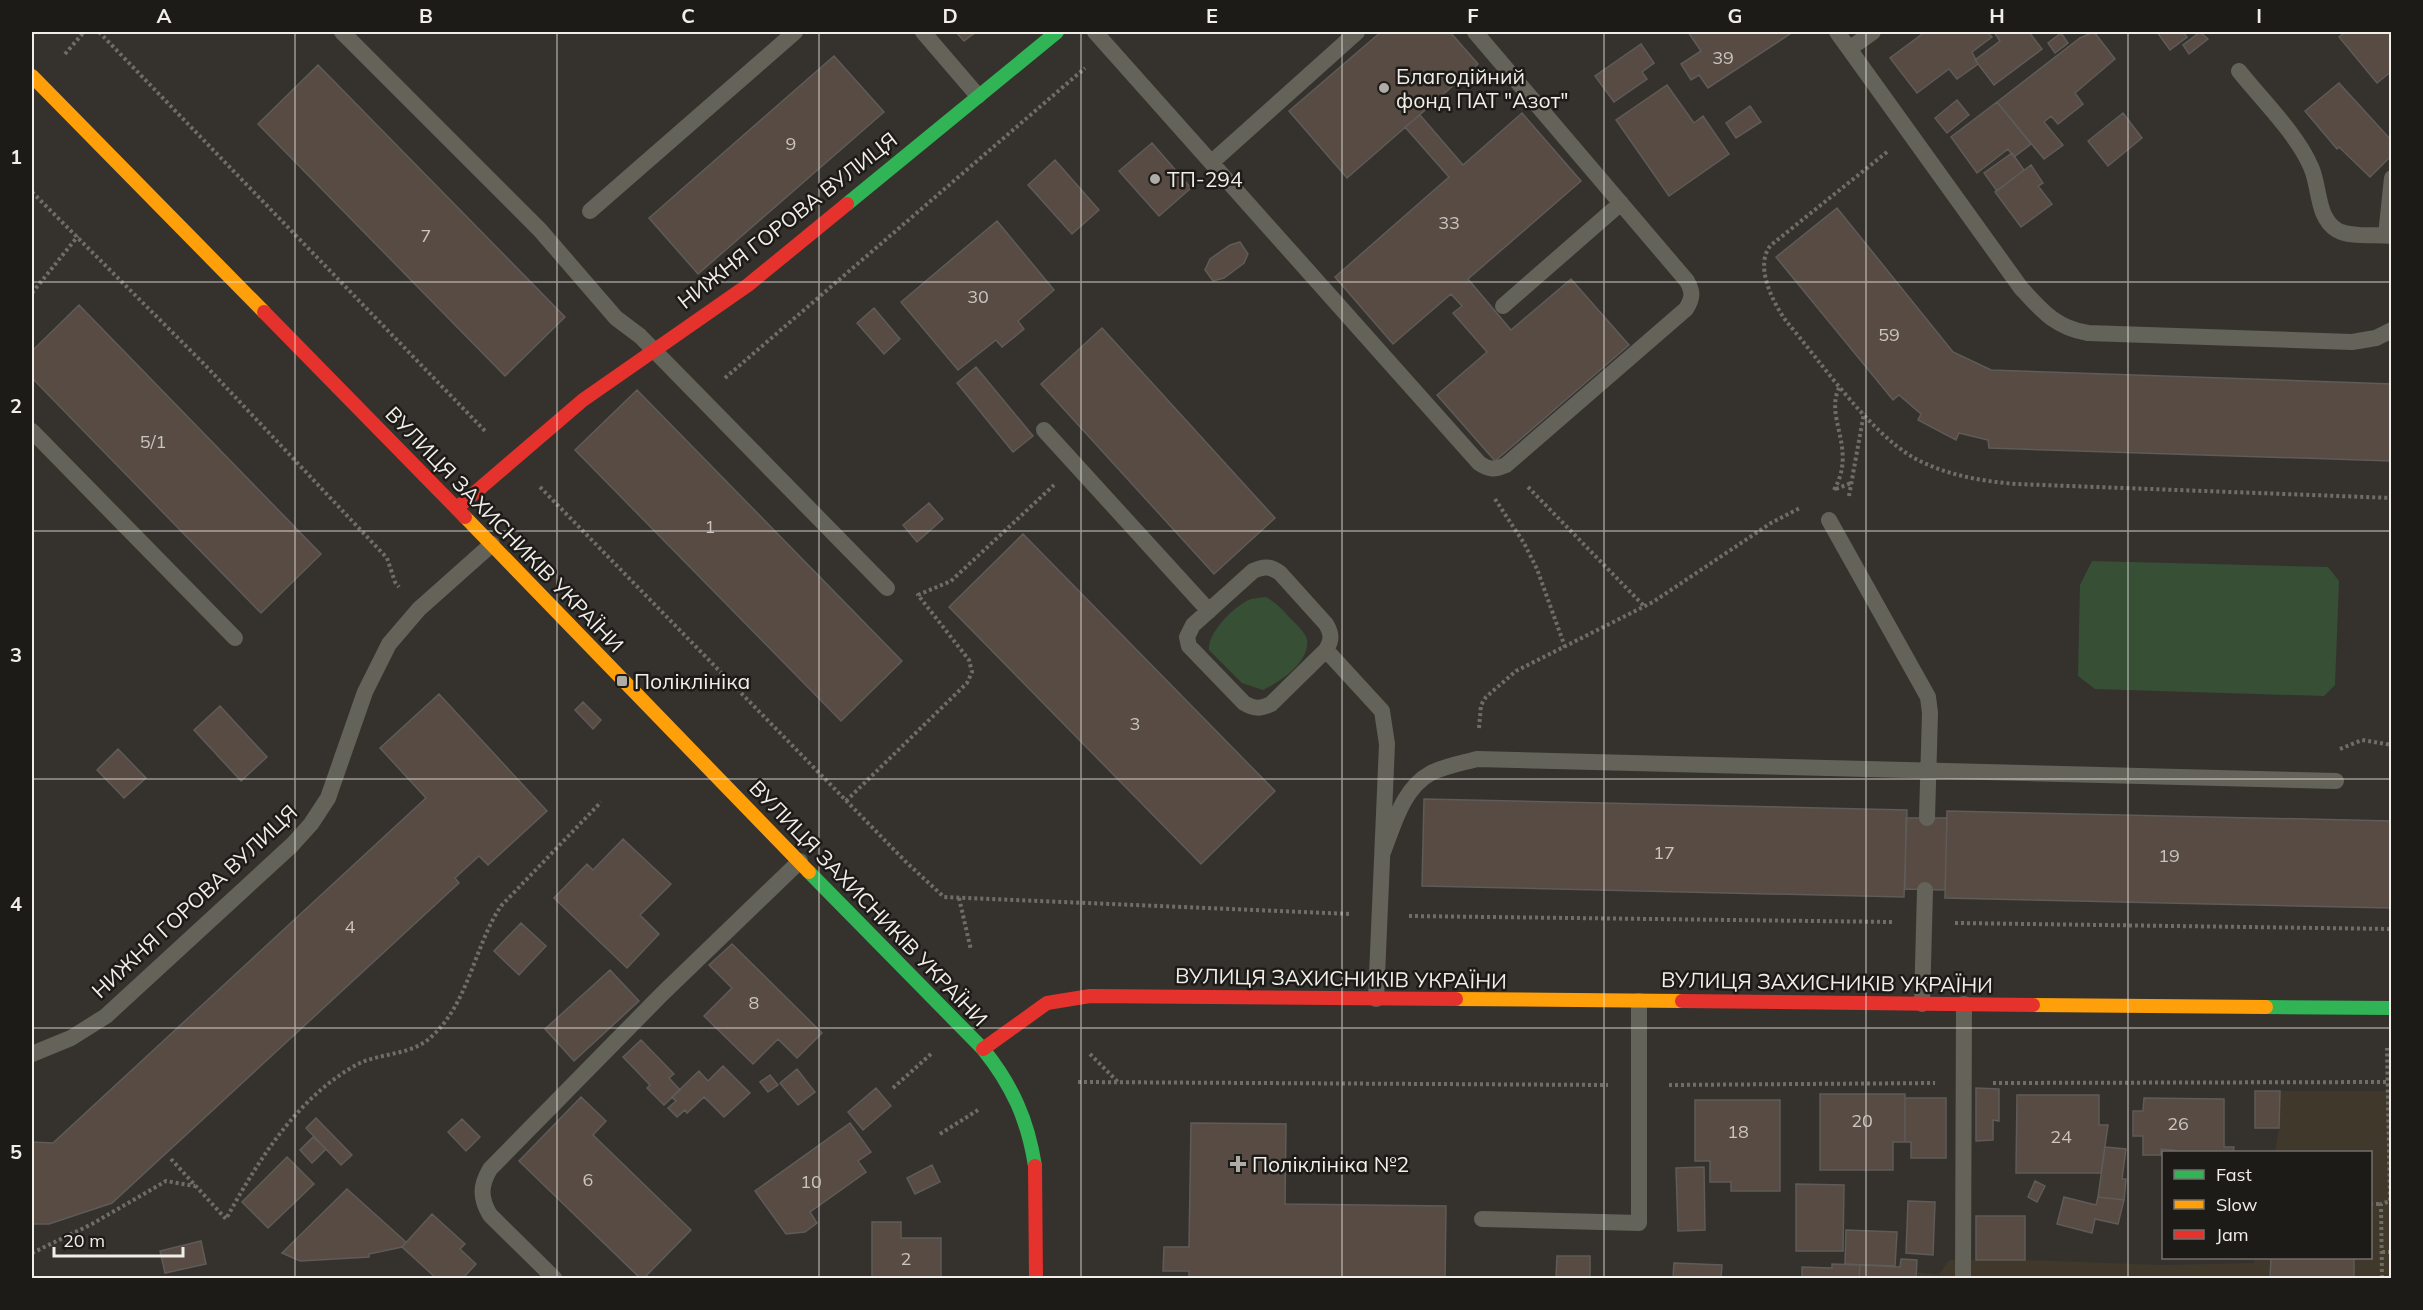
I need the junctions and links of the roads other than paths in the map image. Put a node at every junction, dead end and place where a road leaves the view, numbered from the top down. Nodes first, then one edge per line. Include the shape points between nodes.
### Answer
1 (342, 32) edge
2 (795, 32) edge
3 (923, 32) edge
4 (1057, 32) edge
5 (1095, 32) edge
6 (1357, 32) edge
7 (1475, 32) edge
8 (1837, 32) edge
9 (1873, 32) edge
10 (1849, 49) junction
11 (2240, 71) dead end
12 (32, 76) edge
13 (978, 96) junction
14 (1212, 162) junction
15 (2391, 178) edge
16 (1621, 203) junction
17 (590, 211) dead end
18 (2389, 236) edge
19 (1503, 306) dead end
20 (2391, 330) edge
21 (653, 350) junction
22 (1044, 430) dead end
23 (32, 431) edge
24 (458, 508) junction
25 (1829, 520) dead end
26 (492, 544) junction
27 (887, 588) dead end
28 (1209, 611) junction
29 (235, 638) dead end
30 (1326, 650) junction
31 (1928, 769) junction
32 (2336, 781) dead end
33 (1927, 818) dead end
34 (1383, 852) junction
35 (800, 861) junction
36 (1925, 890) dead end
37 (1376, 999) junction
38 (1639, 1001) junction
39 (1922, 1004) junction
40 (1964, 1004) junction
41 (2388, 1008) edge
42 (983, 1049) junction
43 (32, 1054) edge
44 (1482, 1219) dead end
45 (554, 1278) edge
46 (1036, 1278) edge
47 (1963, 1278) edge

1 - 21 lane via 540,230 616,318
2 - 17 lane
3 - 13 lane
4 - 13 street, НИЖНЯ ГОРОВА ВУЛИЦЯ
5 - 14 lane
6 - 14 lane
7 - 16 lane
8 - 10 lane
9 - 10 lane
10 - 20 lane via 2022,288 2051,320 2068,329 2088,333 2352,342 2376,338
11 - 18 lane via 2304,152 2330,224 2338,231
12 - 24 street, ВУЛИЦЯ ЗАХИСНИКІВ УКРАЇНИ
13 - 21 street, НИЖНЯ ГОРОВА ВУЛИЦЯ via 748,285
14 - 16 lane via 1487,469 1502,467 1686,309 1691,300 1692,290 1687,281
15 - 18 lane
16 - 19 lane
21 - 24 street, НИЖНЯ ГОРОВА ВУЛИЦЯ via 583,400
21 - 27 lane
22 - 28 lane
23 - 29 lane
24 - 26 street, ВУЛИЦЯ ЗАХИСНИКІВ УКРАЇНИ
25 - 31 lane via 1928,698
26 - 35 street, ВУЛИЦЯ ЗАХИСНИКІВ УКРАЇНИ
26 - 43 lane, НИЖНЯ ГОРОВА ВУЛИЦЯ via 419,609 389,644 377,665 328,798 298,838 106,1016 71,1038
28 - 30 lane via 1253,571 1272,568 1326,624 1331,642
28 - 30 lane via 1189,631 1189,646 1252,708 1271,704
30 - 34 lane via 1384,716 1387,744
31 - 32 lane
31 - 33 lane
31 - 34 lane via 1477,759 1433,772 1419,781 1404,800
34 - 37 lane
35 - 42 street, ВУЛИЦЯ ЗАХИСНИКІВ УКРАЇНИ
35 - 45 lane via 490,1169 481,1193 484,1205
36 - 39 lane
37 - 38 street, ВУЛИЦЯ ЗАХИСНИКІВ УКРАЇНИ
37 - 42 street, ВУЛИЦЯ ЗАХИСНИКІВ УКРАЇНИ via 1090,996 1047,1003
38 - 39 street, ВУЛИЦЯ ЗАХИСНИКІВ УКРАЇНИ
38 - 44 lane via 1639,1223
39 - 40 street, ВУЛИЦЯ ЗАХИСНИКІВ УКРАЇНИ
40 - 41 street, ВУЛИЦЯ ЗАХИСНИКІВ УКРАЇНИ
40 - 47 lane
42 - 46 street via 1017,1098 1028,1126 1036,1189

